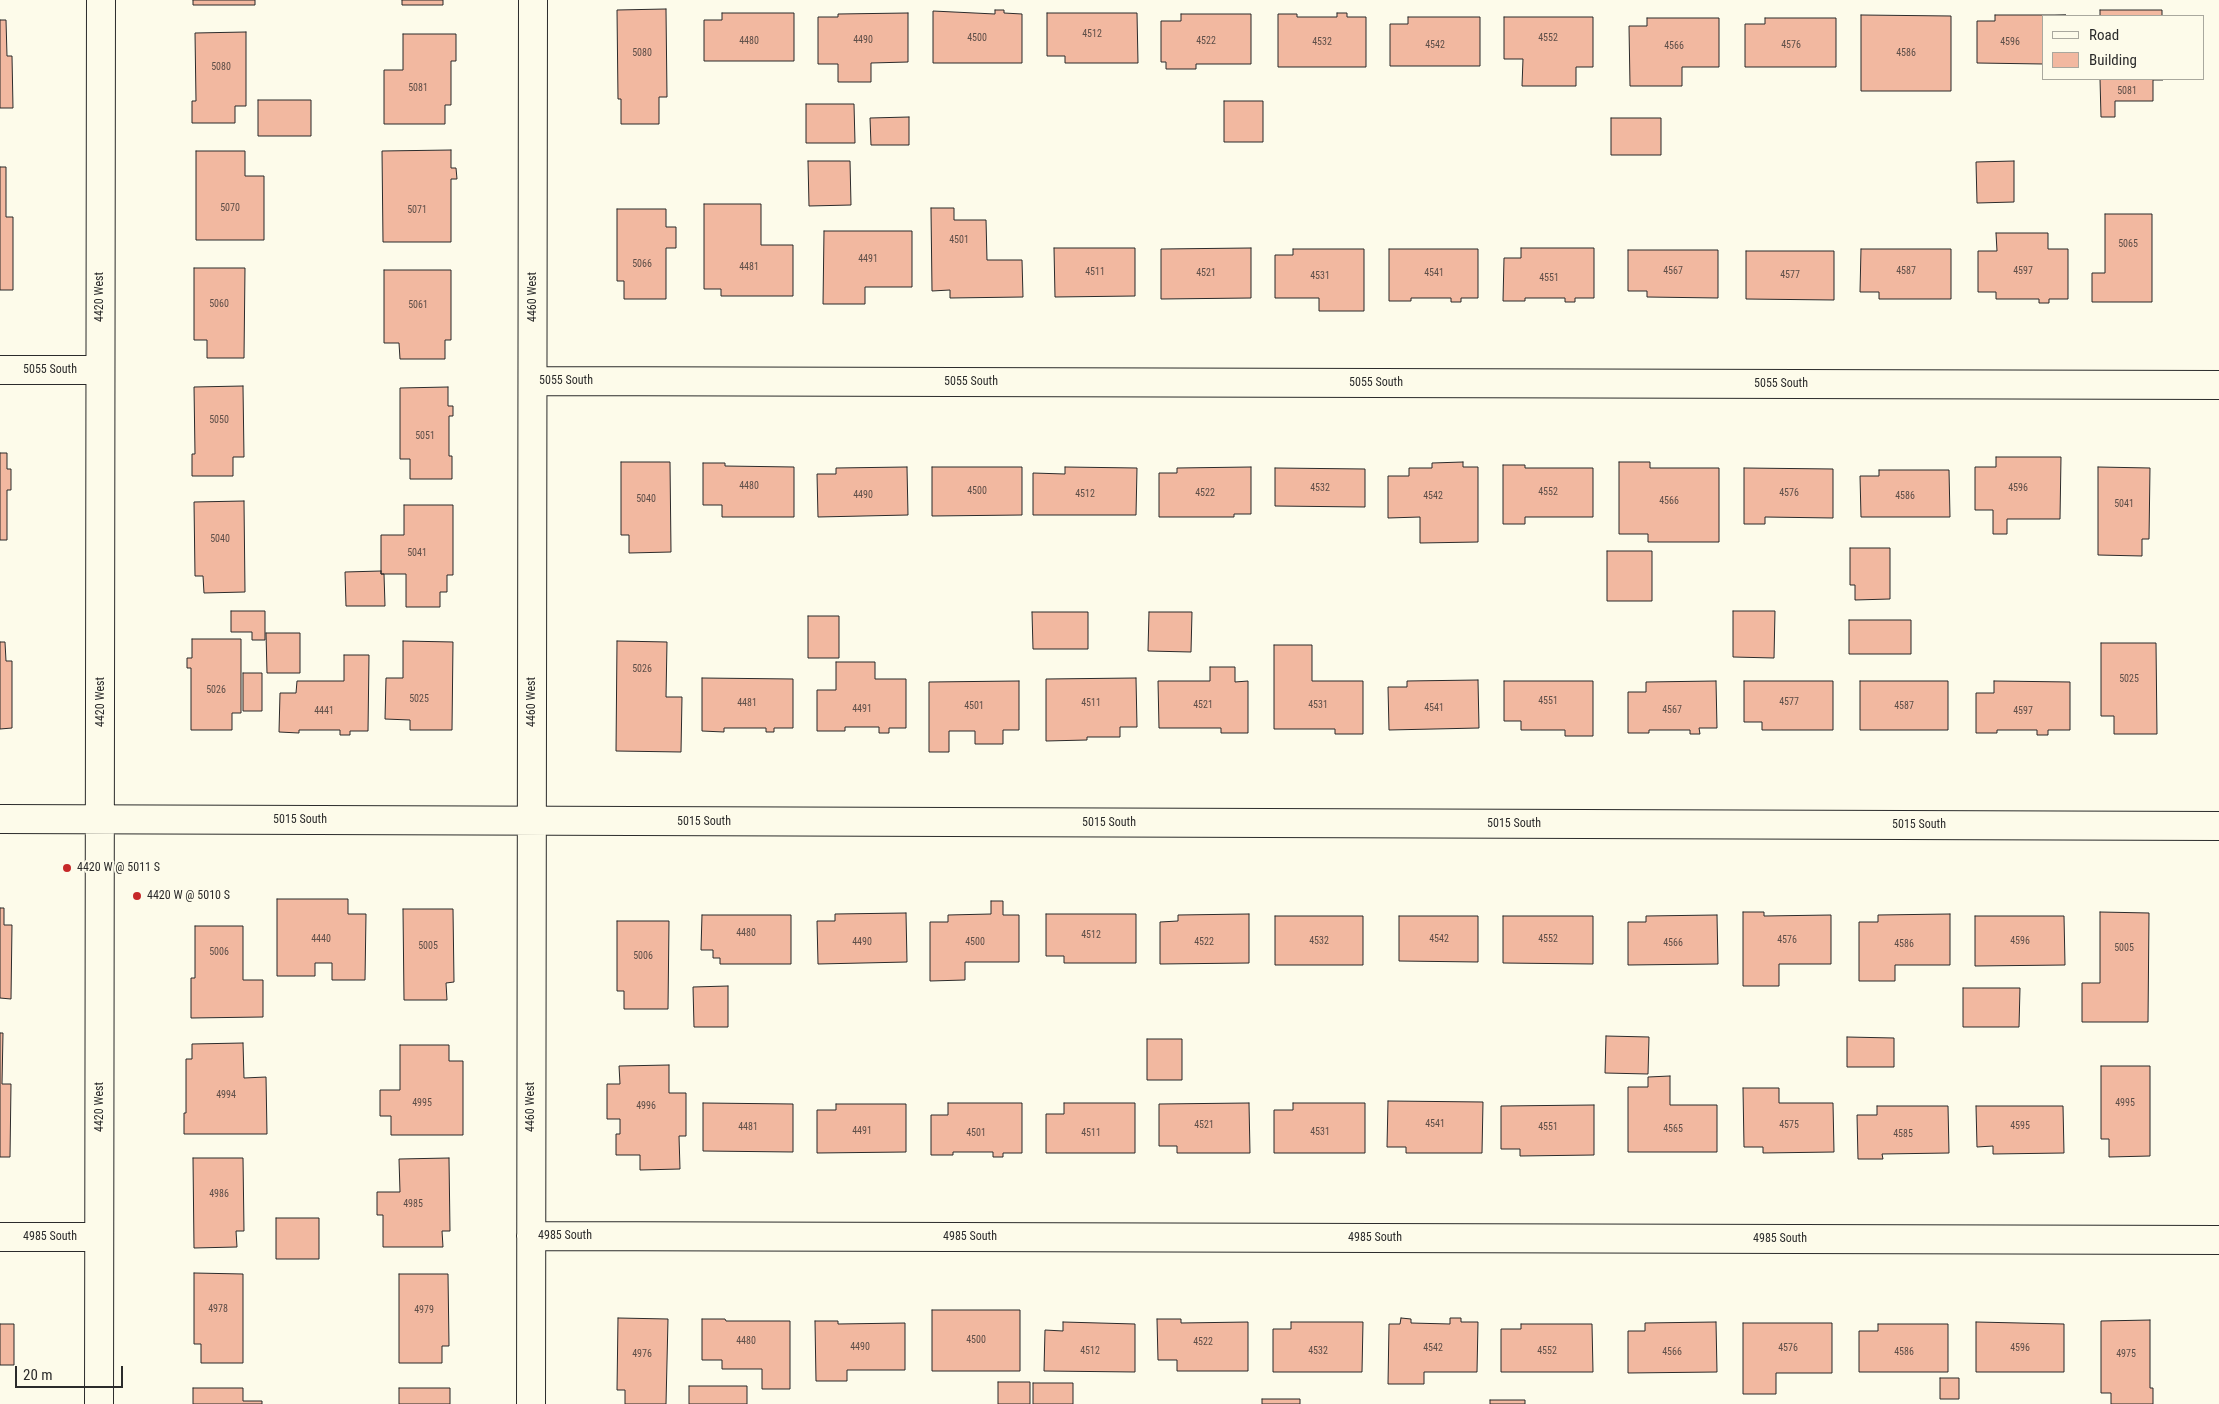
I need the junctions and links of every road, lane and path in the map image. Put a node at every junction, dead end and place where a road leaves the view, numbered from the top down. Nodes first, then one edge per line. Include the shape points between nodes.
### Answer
1 (101, 0) edge
2 (533, 0) edge
3 (0, 370) edge
4 (100, 370) junction
5 (533, 381) junction
6 (2219, 385) edge
7 (0, 819) edge
8 (101, 820) junction
9 (532, 821) junction
10 (2219, 826) edge
11 (531, 1236) junction
12 (0, 1237) edge
13 (99, 1237) junction
14 (2219, 1240) edge
15 (99, 1404) edge
16 (531, 1404) edge

1 - 4 street, 4420 West
2 - 5 street, 4460 West
3 - 4 street, 5055 South
4 - 8 street, 4420 West
5 - 6 street, 5055 South
5 - 9 street, 4460 West
7 - 8 street, 5015 South
8 - 9 street, 5015 South
8 - 13 street, 4420 West
9 - 10 street, 5015 South
9 - 11 street, 4460 West
11 - 14 street, 4985 South
11 - 16 street, 4460 West
12 - 13 street, 4985 South
13 - 15 street, 4420 West

